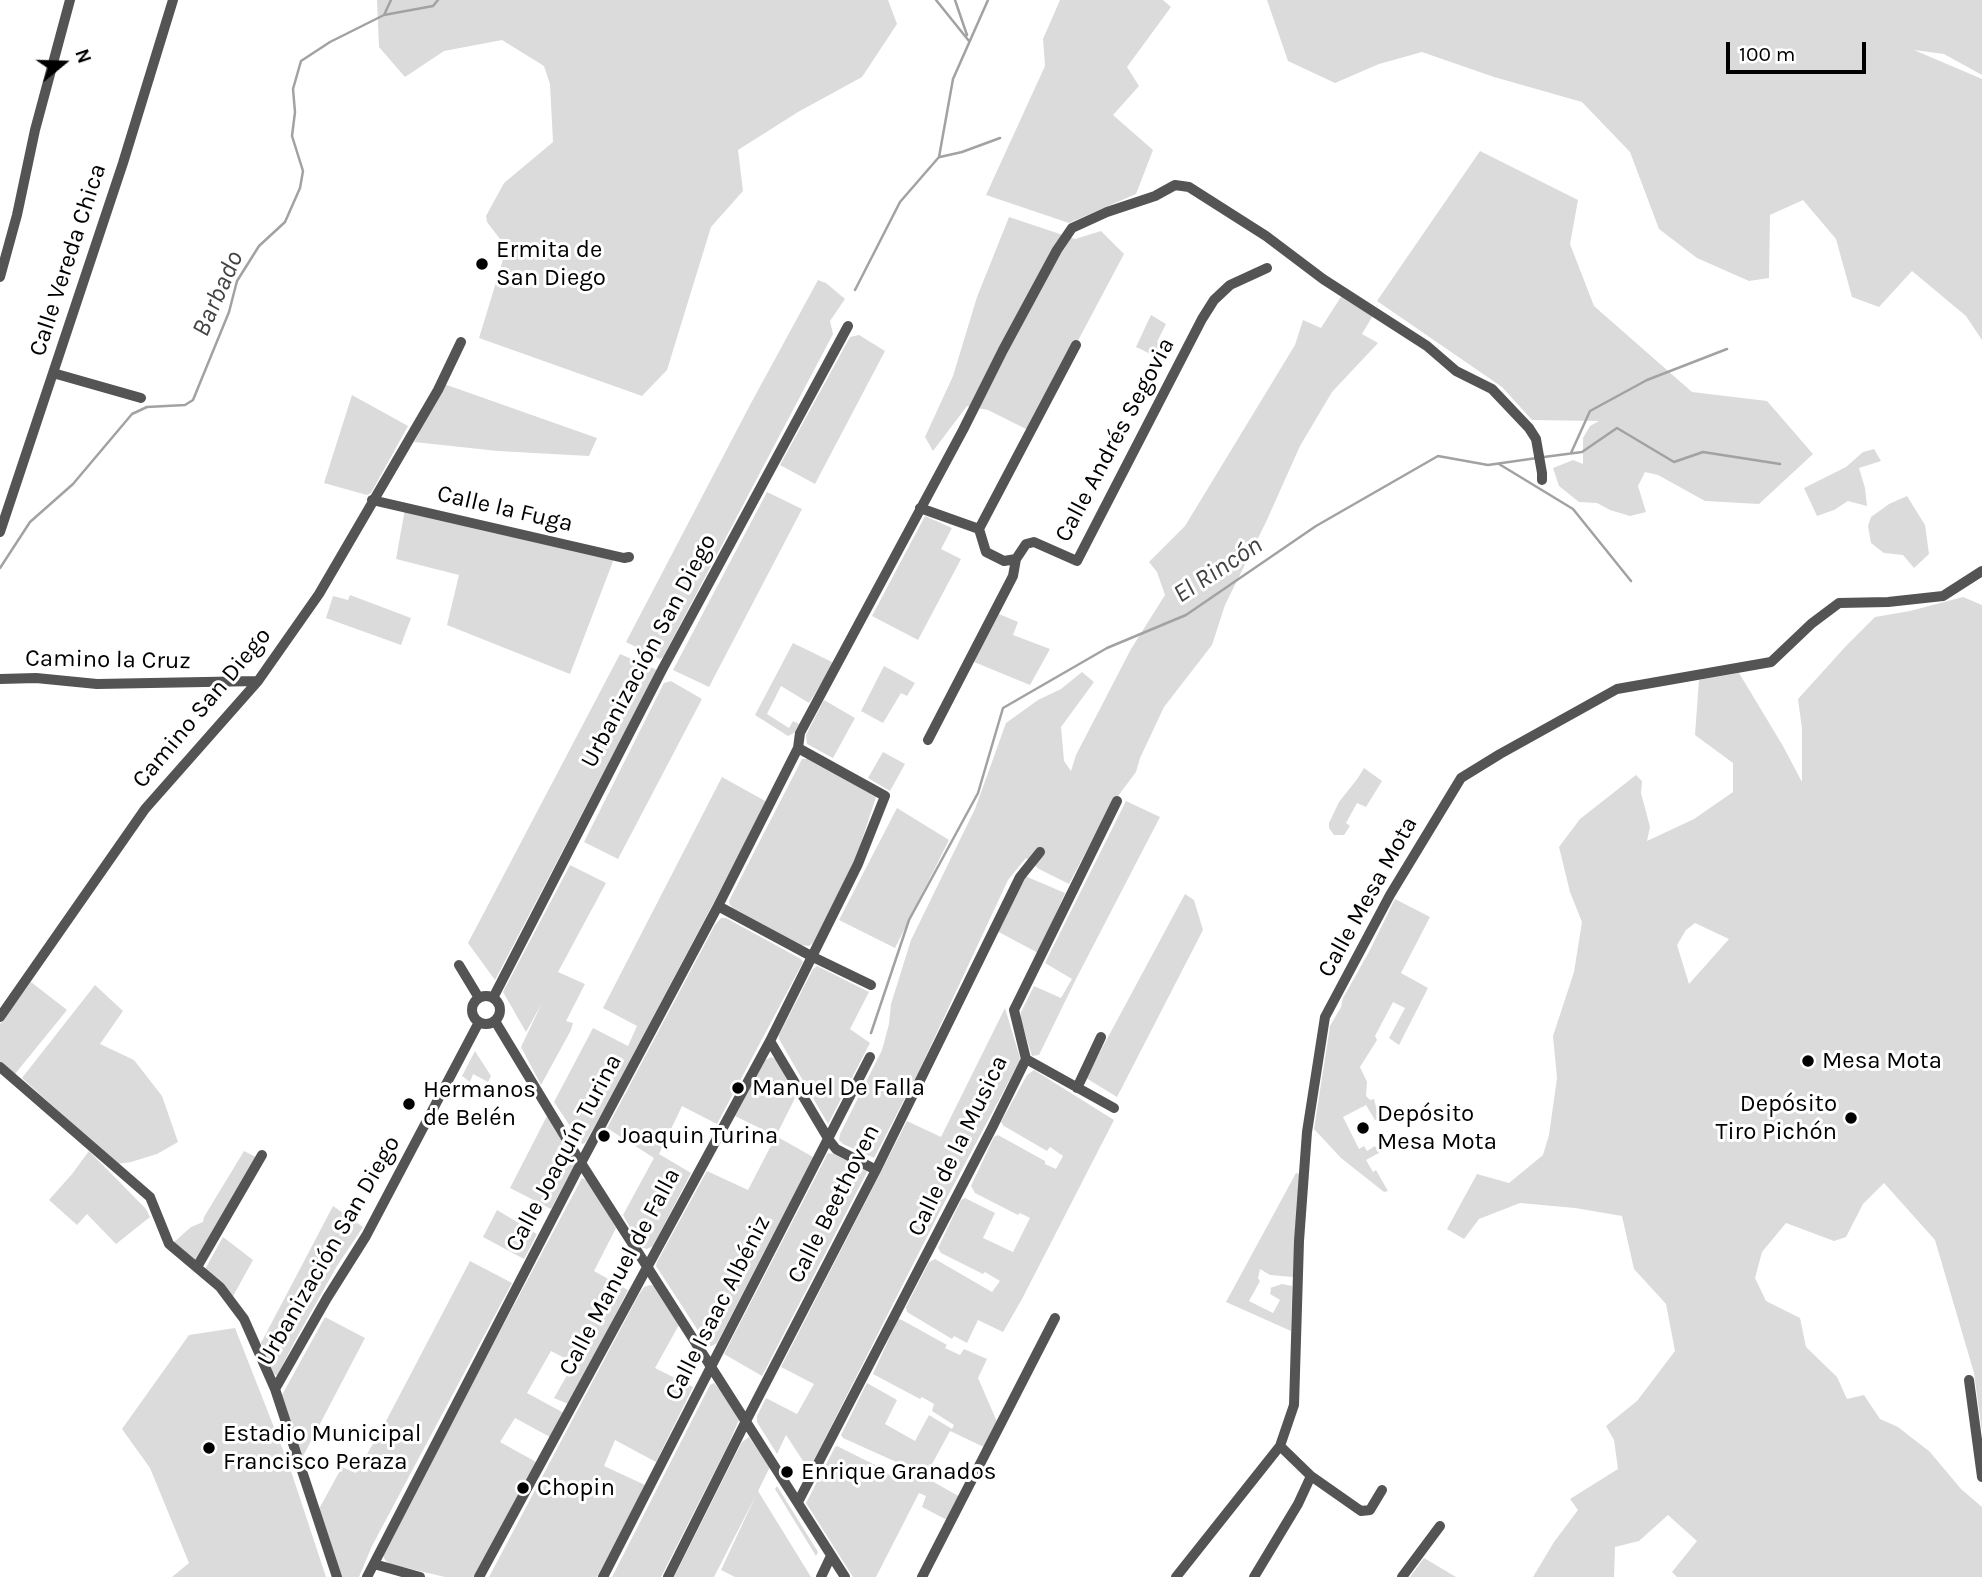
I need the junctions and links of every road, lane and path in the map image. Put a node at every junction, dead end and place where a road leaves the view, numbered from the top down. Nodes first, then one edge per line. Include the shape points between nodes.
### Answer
1 (70, 0) edge
2 (173, 0) edge
3 (1267, 268) dead end
4 (0, 277) edge
5 (848, 326) dead end
6 (461, 342) dead end
7 (1076, 345) dead end
8 (53, 373) junction
9 (141, 398) dead end
10 (1542, 480) dead end
11 (372, 500) junction
12 (920, 508) junction
13 (979, 529) junction
14 (0, 532) edge
15 (629, 557) dead end
16 (1016, 559) junction
17 (1982, 571) edge
18 (0, 679) edge
19 (258, 681) junction
20 (928, 740) dead end
21 (798, 748) junction
22 (1117, 801) dead end
23 (1040, 852) dead end
24 (718, 906) junction
25 (813, 957) junction
26 (459, 965) dead end
27 (870, 985) dead end
28 (480, 998) junction
29 (493, 998) junction
30 (0, 1017) edge
31 (479, 1021) junction
32 (495, 1021) junction
33 (1101, 1038) dead end
34 (769, 1041) junction
35 (870, 1058) dead end
36 (1026, 1059) junction
37 (0, 1067) edge
38 (1077, 1088) junction
39 (1114, 1108) dead end
40 (829, 1140) junction
41 (262, 1155) dead end
42 (582, 1163) junction
43 (876, 1170) junction
44 (648, 1266) junction
45 (197, 1267) junction
46 (1055, 1318) dead end
47 (711, 1366) junction
48 (1969, 1380) dead end
49 (275, 1389) junction
50 (746, 1421) junction
51 (1280, 1446) junction
52 (1311, 1476) junction
53 (1982, 1477) edge
54 (1382, 1490) dead end
55 (798, 1503) junction
56 (1440, 1526) dead end
57 (831, 1556) junction
58 (374, 1564) junction
59 (337, 1577) edge
60 (367, 1577) edge
61 (377, 1577) edge
62 (420, 1577) edge
63 (479, 1577) edge
64 (603, 1577) edge
65 (668, 1577) edge
66 (821, 1577) edge
67 (845, 1577) edge
68 (922, 1577) edge
69 (1176, 1577) edge
70 (1254, 1577) edge
71 (1402, 1577) edge

1 - 4 street
2 - 8 street, Calle Vereda Chica
3 - 16 street, Calle Andrés Segovia via 1230,285 1208,309 1077,561 1034,542 1026,544
5 - 29 street, Urbanización San Diego via 663,668
6 - 11 street, Camino San Diego via 438,390
7 - 13 street
8 - 9 street
8 - 14 street, Calle Vereda Chica
10 - 12 street, Calle Joaquín Turina via 1536,439 1492,389 1457,371 1266,236 1189,187 1175,185 1072,228
11 - 15 street, Calle la Fuga
11 - 19 street, Camino San Diego via 319,594
12 - 13 street
12 - 21 street, Calle Joaquín Turina via 800,733
13 - 16 street via 986,552 1004,561
16 - 20 street via 1013,576
17 - 51 street, Calle Mesa Mota via 1943,596 1839,603 1771,662 1617,689 1461,778 1390,895 1325,1017 1307,1132 1294,1405
18 - 19 street, Camino la Cruz via 97,684
19 - 30 street, Camino San Diego via 145,809
21 - 24 street, Calle Joaquín Turina
21 - 25 street, Calle Manuel de Falla via 885,796
22 - 36 street, Calle de la Musica via 1014,1010
23 - 43 street, Calle Beethoven via 1020,877
24 - 25 street
24 - 42 street, Calle Joaquín Turina
25 - 27 street
25 - 34 street, Calle Manuel de Falla
26 - 28 street
28 - 29 street
28 - 31 street via 473,1010
29 - 32 street via 500,1009
31 - 32 street
31 - 49 street, Urbanización San Diego via 366,1236
32 - 42 street
33 - 38 street
34 - 40 street
34 - 44 street, Calle Manuel de Falla
35 - 40 street, Calle Isaac Albéniz
36 - 38 street
36 - 55 street, Calle de la Musica
37 - 45 street via 150,1197 169,1244
38 - 39 street
40 - 43 street via 836,1149
40 - 47 street, Calle Isaac Albéniz
41 - 45 street
42 - 44 street
42 - 58 street, Calle Joaquín Turina
43 - 50 street, Calle Beethoven
44 - 47 street
44 - 63 street, Calle Manuel de Falla
45 - 49 street via 220,1287 244,1319
46 - 68 street
47 - 50 street
47 - 64 street, Calle Isaac Albéniz
48 - 53 street
49 - 59 street
50 - 55 street
50 - 65 street, Calle Beethoven
51 - 52 street
51 - 69 street, Calle Mesa Mota
52 - 54 street via 1361,1511 1370,1510
52 - 70 street
55 - 57 street
56 - 71 street
57 - 66 street
57 - 67 street
58 - 60 street, Calle Joaquín Turina
58 - 61 street
58 - 62 street

